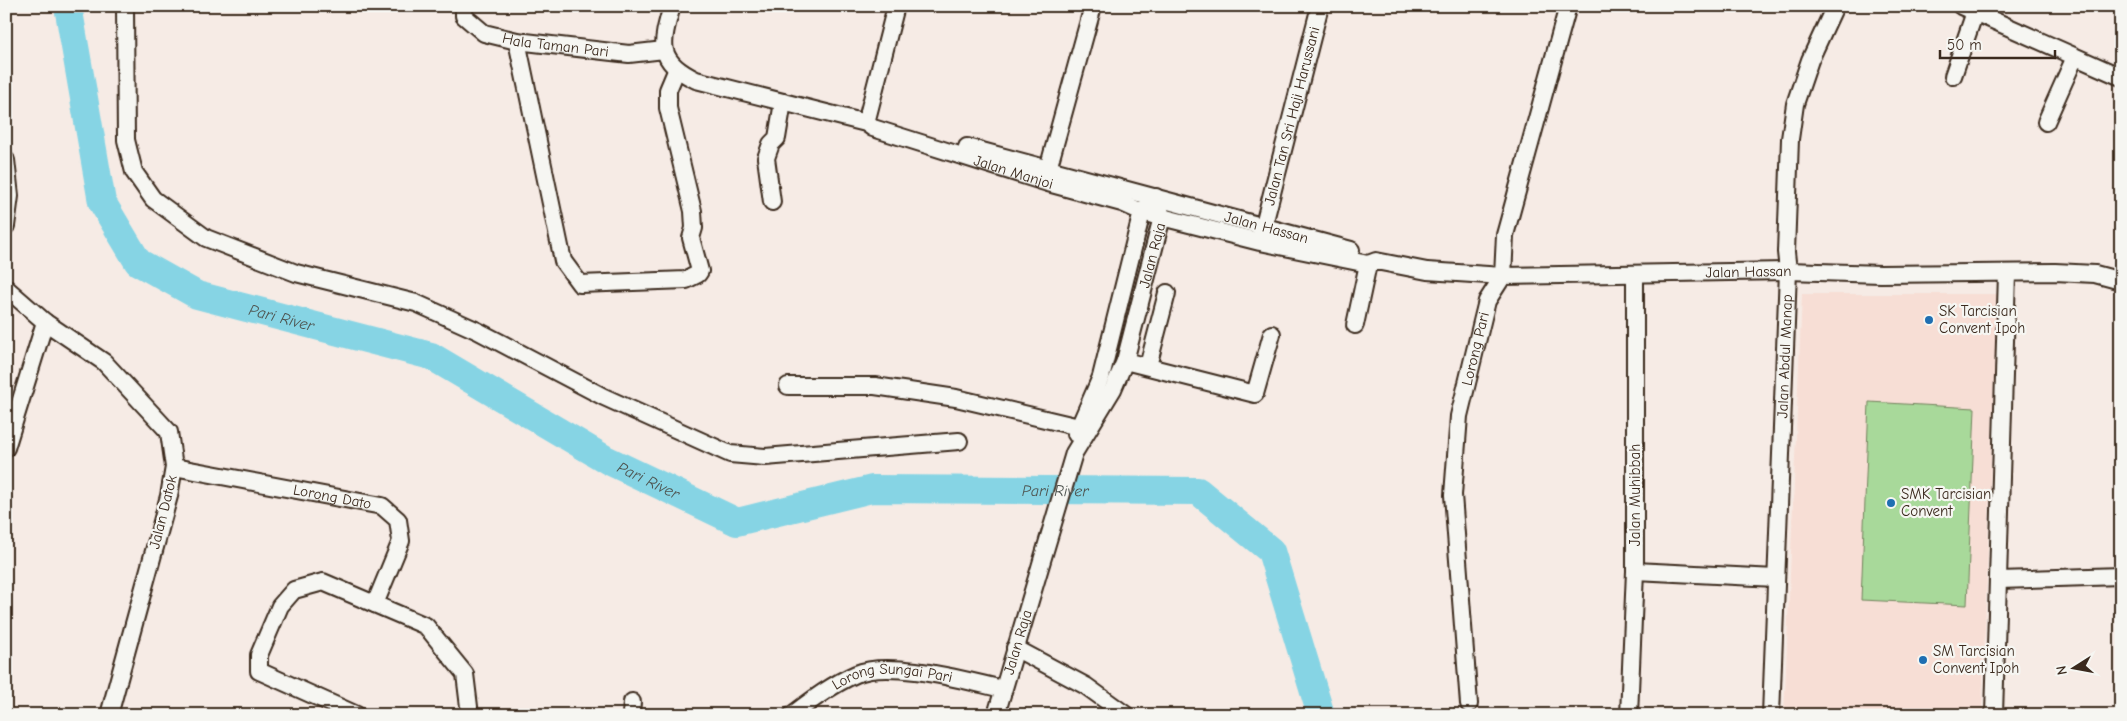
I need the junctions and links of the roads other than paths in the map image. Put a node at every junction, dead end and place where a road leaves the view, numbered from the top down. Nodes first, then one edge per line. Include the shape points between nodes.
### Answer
1 (126, 6) edge
2 (464, 6) edge
3 (672, 6) edge
4 (896, 6) edge
5 (1093, 6) edge
6 (1320, 6) edge
7 (1568, 6) edge
8 (1829, 8) edge
9 (1968, 9) edge
10 (517, 41) junction
11 (664, 50) junction
12 (2075, 57) junction
13 (676, 70) junction
14 (1953, 76) dead end
15 (2121, 77) edge
16 (783, 102) junction
17 (2046, 122) dead end
18 (866, 123) junction
19 (6, 160) edge
20 (1048, 169) junction
21 (1156, 197) junction
22 (772, 202) dead end
23 (1142, 212) junction
24 (1162, 217) junction
25 (6, 226) edge
26 (1261, 234) junction
27 (1372, 262) junction
28 (1788, 271) junction
29 (2007, 273) junction
30 (1635, 275) junction
31 (1503, 276) junction
32 (2121, 281) edge
33 (6, 288) edge
34 (1167, 293) dead end
35 (45, 322) junction
36 (1355, 325) dead end
37 (1272, 334) dead end
38 (1125, 360) junction
39 (1148, 366) junction
40 (788, 386) dead end
41 (1079, 427) junction
42 (959, 441) dead end
43 (6, 448) edge
44 (1074, 453) junction
45 (174, 468) junction
46 (1635, 571) junction
47 (2121, 576) edge
48 (1776, 578) junction
49 (1998, 580) junction
50 (375, 604) junction
51 (1016, 648) junction
52 (1003, 689) junction
53 (1469, 704) dead end
54 (109, 715) edge
55 (357, 715) edge
56 (470, 715) edge
57 (792, 715) edge
58 (996, 715) edge
59 (1126, 715) edge
60 (1628, 715) edge
61 (1771, 715) edge
62 (1994, 715) edge

1 - 42 street via 126,140 134,172 153,198 206,238 296,273 416,302 604,397 730,454 765,457
2 - 10 street, Hala Taman Pari via 464,16 484,33
3 - 11 street
4 - 18 street
5 - 20 street
6 - 26 street, Jalan Tan Sri Haji Harussani
7 - 31 street, Lorong Pari via 1505,235
8 - 28 street, Jalan Abdul Manap via 1795,104 1790,139
9 - 12 street
9 - 14 street
10 - 11 street, Hala Taman Pari via 629,54
10 - 13 street via 563,261 580,284 686,280 700,271 691,238 693,211 668,108 668,90
11 - 13 street
12 - 15 street
12 - 17 street
13 - 16 street, Jalan Manjoi via 696,80
16 - 18 street, Jalan Manjoi
16 - 22 street via 777,138 766,158
18 - 20 street, Jalan Manjoi via 874,121
18 - 23 street, Jalan Manjoi via 873,128 1122,203
19 - 25 street via 10,196
20 - 21 street, Jalan Manjoi
21 - 23 street, Jalan Raja
21 - 24 street, Jalan Raja
21 - 26 street, Jalan Hassan
23 - 24 street, Jalan Manjoi
23 - 41 street, Jalan Raja via 1101,377
24 - 26 street, Jalan Hassan
24 - 38 street, Jalan Raja
26 - 27 street, Jalan Hassan via 1368,255
27 - 31 street, Jalan Hassan via 1436,272
27 - 36 street
28 - 29 street, Jalan Hassan
28 - 30 street, Jalan Hassan
28 - 48 street, Jalan Abdul Manap
29 - 32 street, Jalan Hassan via 2095,274
29 - 49 street
30 - 31 street, Jalan Hassan
30 - 46 street, Jalan Muhibbah
31 - 53 street, Lorong Pari via 1488,300 1459,416 1453,495
33 - 35 street, Jalan Datok
34 - 39 street
35 - 43 street
35 - 45 street, Jalan Datok via 104,362 169,432
37 - 39 street via 1255,394
38 - 39 street
38 - 44 street, Jalan Raja via 1113,389
40 - 41 street via 875,386 956,398
41 - 44 street, Jalan Raja
44 - 51 street, Jalan Raja
45 - 50 street, Lorong Dato via 382,506 398,520 401,541
45 - 54 street, Jalan Datok
46 - 48 street
46 - 60 street, Jalan Muhibbah
47 - 49 street
48 - 61 street, Jalan Abdul Manap
49 - 62 street
50 - 55 street via 323,582 294,590 280,606 259,655 259,671
50 - 56 street via 426,626 464,674
51 - 52 street, Jalan Raja
51 - 59 street via 1086,686
52 - 57 street, Lorong Sungai Pari via 900,668 858,673
52 - 58 street, Jalan Raja

